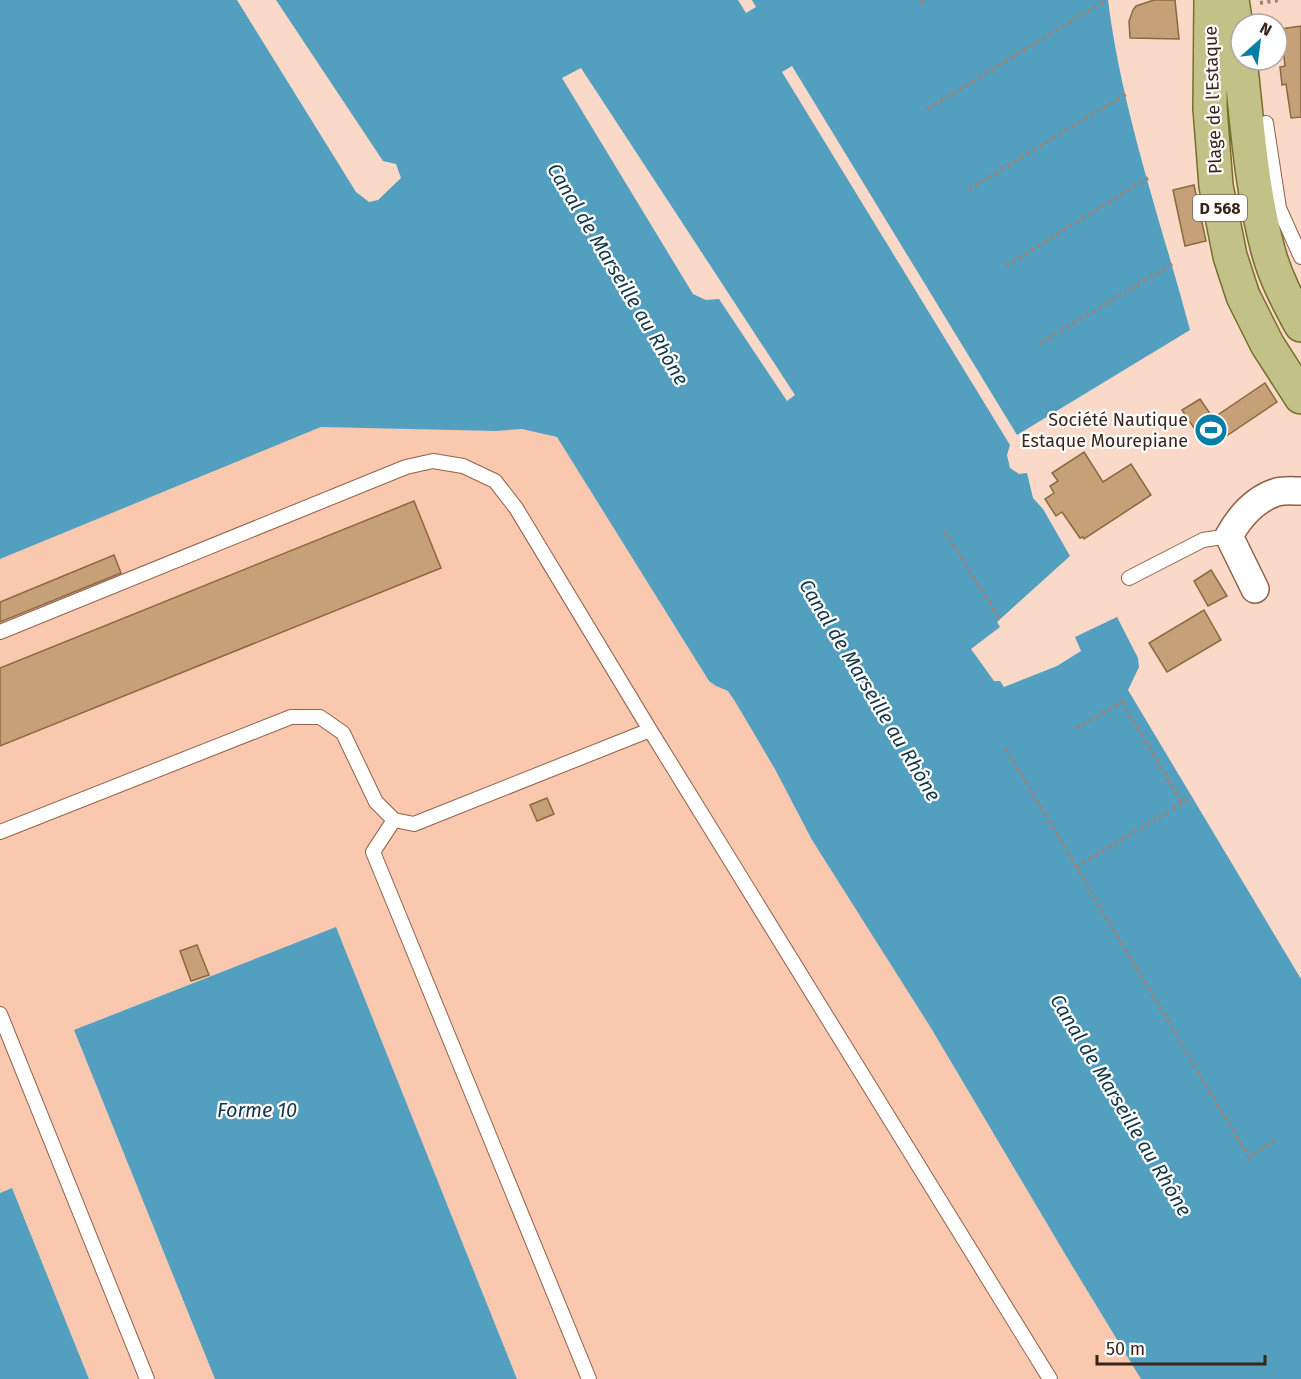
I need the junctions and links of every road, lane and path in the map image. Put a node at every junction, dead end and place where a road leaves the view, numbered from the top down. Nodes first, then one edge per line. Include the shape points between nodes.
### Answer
1 (1106, 0) edge
2 (1211, 0) edge
3 (1232, 0) edge
4 (1126, 94) dead end
5 (927, 109) dead end
6 (1266, 123) dead end
7 (1148, 178) dead end
8 (969, 189) dead end
9 (1301, 257) edge
10 (1172, 264) dead end
11 (1006, 266) dead end
12 (1301, 325) edge
13 (1041, 343) dead end
14 (1301, 397) edge
15 (1301, 491) edge
16 (945, 532) dead end
17 (1229, 536) junction
18 (1129, 578) dead end
19 (1256, 590) dead end
20 (1000, 619) dead end
21 (0, 632) edge
22 (1076, 728) dead end
23 (650, 730) junction
24 (1006, 749) dead end
25 (1192, 797) dead end
26 (1182, 803) junction
27 (394, 820) junction
28 (0, 832) edge
29 (1076, 867) junction
30 (0, 1014) edge
31 (1275, 1140) dead end
32 (147, 1379) edge
33 (589, 1379) edge
34 (1050, 1379) edge

1 - 5 path
2 - 14 main road, Plage de l'Estaque / D 568 via 1210,108 1216,186 1228,246 1243,296 1267,344
3 - 12 main road, Plage de l'Estaque / D 568 via 1254,187 1275,273
4 - 8 path
6 - 9 lane via 1279,208
7 - 11 path
10 - 13 path
15 - 17 street via 1278,492 1257,502 1240,516
16 - 20 path
17 - 18 lane via 1203,540
17 - 19 street
21 - 23 lane via 406,467 433,461 463,466 495,481 516,508
22 - 26 path via 1122,702
23 - 27 lane via 414,824
23 - 34 lane
24 - 29 path
25 - 26 path
26 - 29 path
27 - 28 lane via 376,802 343,733 320,717 291,717
27 - 33 lane via 373,852
29 - 31 path via 1248,1157
30 - 32 lane

